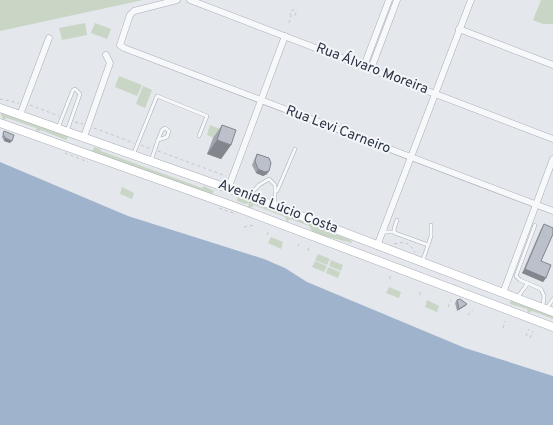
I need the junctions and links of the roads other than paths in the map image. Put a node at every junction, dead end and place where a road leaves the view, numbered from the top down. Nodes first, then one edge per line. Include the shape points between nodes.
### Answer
1 (177, 0) edge
2 (190, 0) edge
3 (389, 0) edge
4 (397, 0) edge
5 (471, 0) edge
6 (459, 29) junction
7 (285, 36) junction
8 (49, 38) dead end
9 (106, 55) dead end
10 (553, 65) edge
11 (368, 68) junction
12 (434, 94) junction
13 (262, 101) junction
14 (0, 108) edge
15 (20, 115) junction
16 (0, 124) edge
17 (58, 128) junction
18 (67, 131) junction
19 (199, 136) dead end
20 (84, 137) junction
21 (553, 139) edge
22 (158, 140) dead end
23 (295, 149) dead end
24 (133, 155) junction
25 (410, 158) junction
26 (553, 159) edge
27 (151, 161) junction
28 (228, 188) junction
29 (277, 193) junction
30 (248, 196) junction
31 (536, 205) junction
32 (275, 206) junction
33 (553, 211) edge
34 (397, 220) dead end
35 (431, 225) dead end
36 (535, 226) dead end
37 (335, 229) junction
38 (383, 232) junction
39 (394, 232) junction
40 (326, 241) junction
41 (428, 245) junction
42 (381, 247) junction
43 (419, 259) junction
44 (455, 275) junction
45 (528, 283) junction
46 (450, 287) junction
47 (503, 293) junction
48 (516, 298) junction
49 (553, 299) edge
50 (547, 310) edge
51 (553, 327) edge

1 - 13 street, Rua Levi Carneiro via 134,11 120,42 124,48
2 - 7 street, Rua Álvaro Moreira
3 - 11 street
4 - 11 street
5 - 6 street
6 - 10 street
6 - 12 street
7 - 11 street, Rua Álvaro Moreira
7 - 13 street
8 - 15 street
9 - 20 street via 110,63
11 - 12 street, Rua Álvaro Moreira
12 - 21 street, Rua Álvaro Moreira
12 - 25 street
13 - 25 street, Rua Levi Carneiro
13 - 28 street
14 - 15 main road, Avenida Lúcio Costa
15 - 17 main road, Avenida Lúcio Costa
16 - 40 main road, Avenida Lúcio Costa
17 - 18 main road, Avenida Lúcio Costa
17 - 18 lane via 75,89 80,94
18 - 20 main road, Avenida Lúcio Costa
19 - 24 lane via 207,116 157,96
20 - 24 main road, Avenida Lúcio Costa
22 - 27 lane
23 - 29 lane
24 - 27 main road, Avenida Lúcio Costa
25 - 31 street, Rua Levi Carneiro
25 - 38 street
26 - 31 street
27 - 28 main road, Avenida Lúcio Costa
28 - 30 main road, Avenida Lúcio Costa
29 - 30 lane via 273,181 266,180
29 - 32 lane
30 - 32 main road, Avenida Lúcio Costa
31 - 33 street, Rua Levi Carneiro
31 - 47 street
32 - 37 main road, Avenida Lúcio Costa
34 - 39 lane
35 - 41 lane
36 - 45 lane via 516,275 517,279
37 - 40 main road via 354,240 355,245 352,247
37 - 42 main road, Avenida Lúcio Costa
38 - 39 lane
38 - 42 street
39 - 41 lane
40 - 46 main road, Avenida Lúcio Costa
41 - 43 lane
42 - 43 main road, Avenida Lúcio Costa
43 - 44 main road, Avenida Lúcio Costa
44 - 46 main road via 435,270 432,273 434,278
44 - 47 main road, Avenida Lúcio Costa
45 - 48 lane
45 - 50 lane via 542,290
46 - 51 main road, Avenida Lúcio Costa
47 - 48 main road, Avenida Lúcio Costa
48 - 50 main road, Avenida Lúcio Costa
49 - 50 lane

